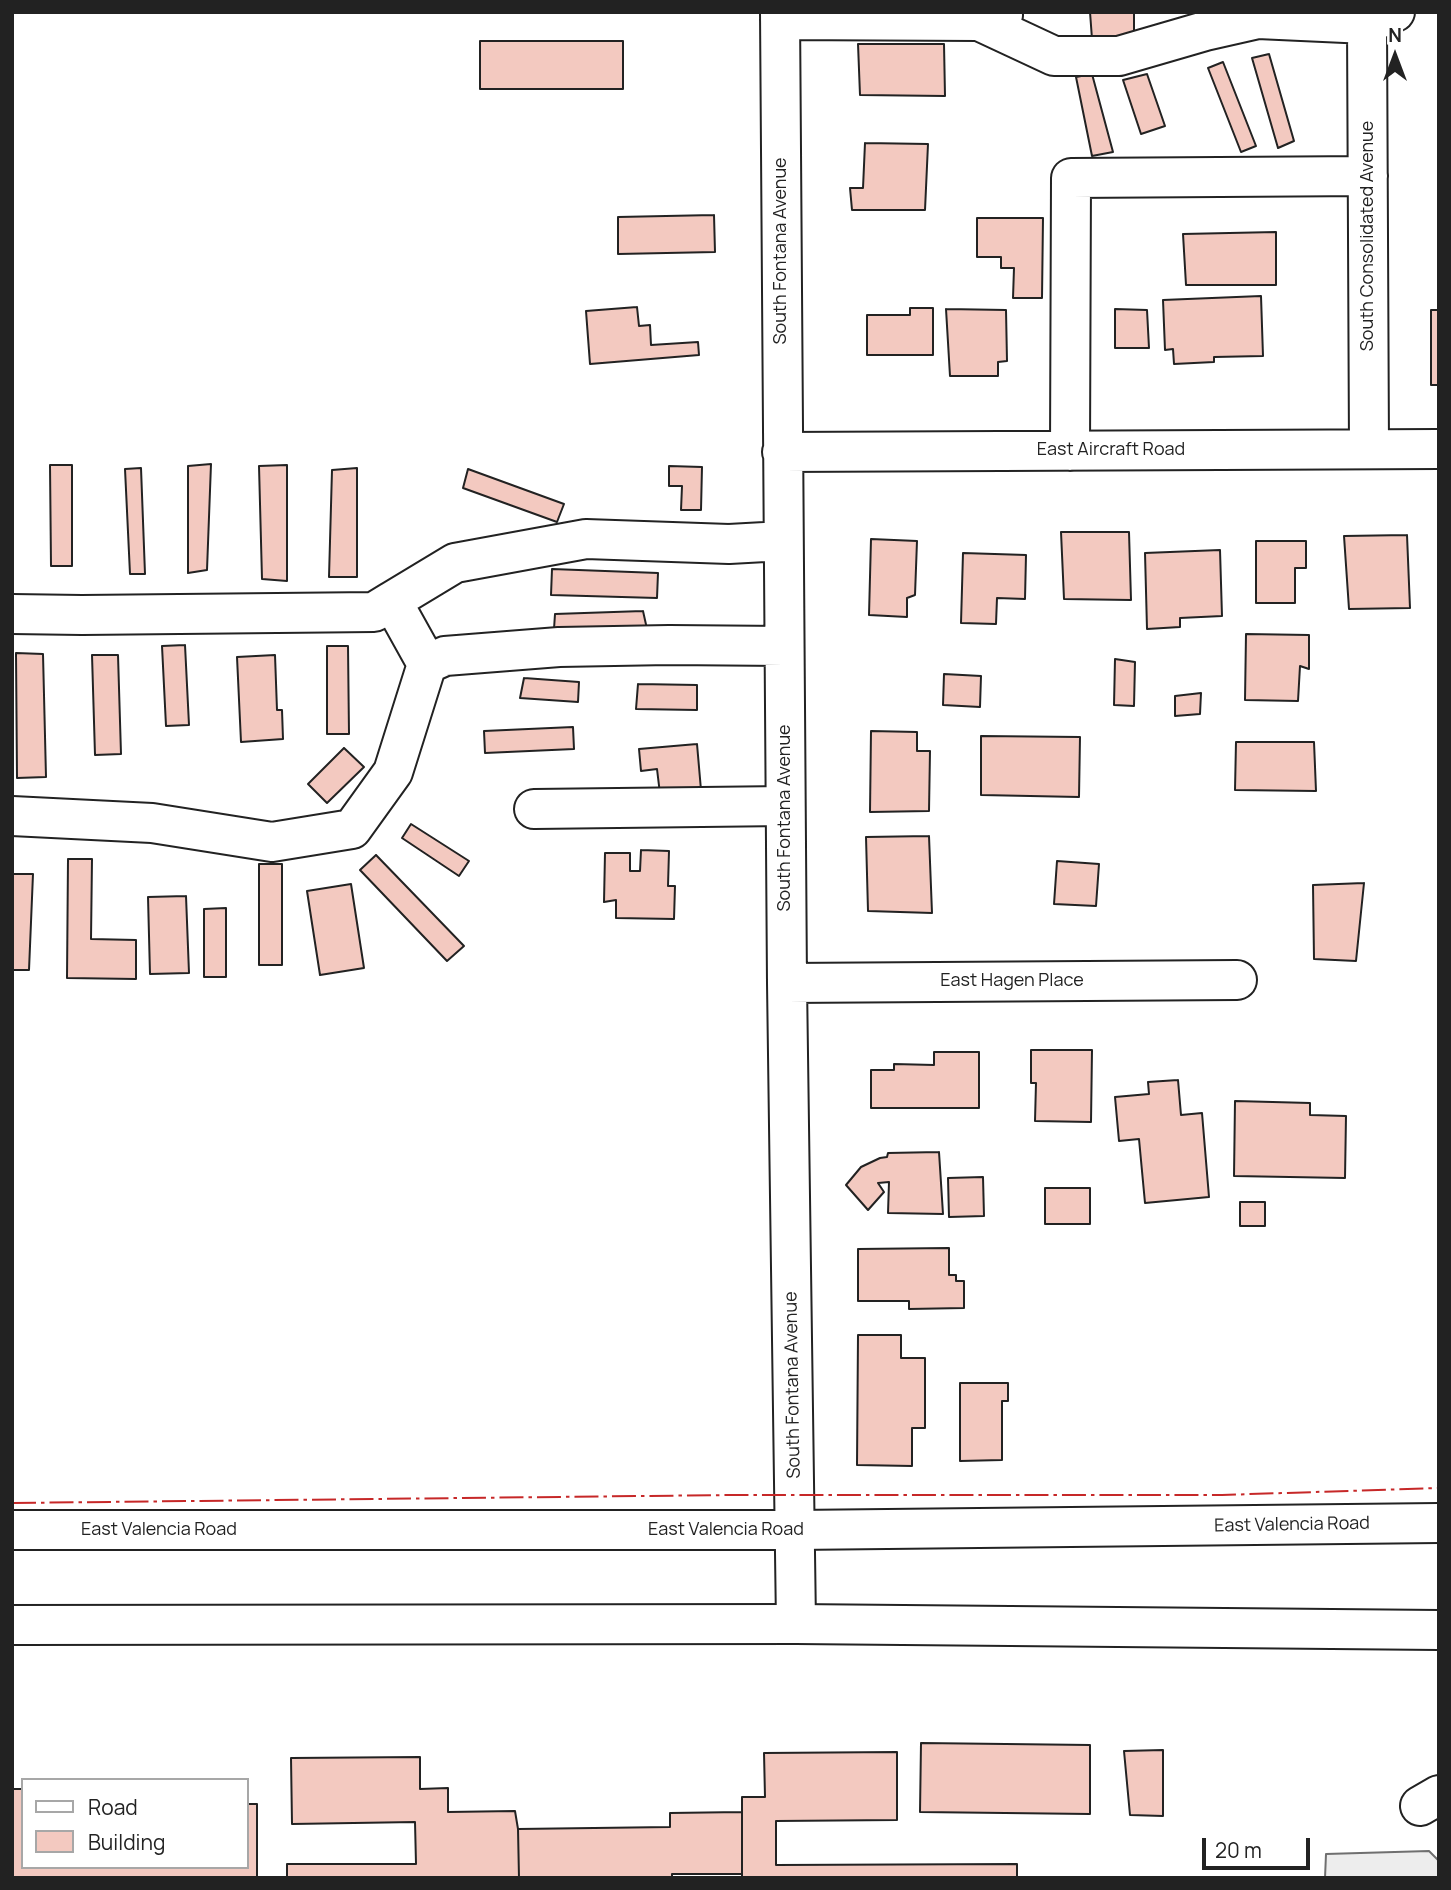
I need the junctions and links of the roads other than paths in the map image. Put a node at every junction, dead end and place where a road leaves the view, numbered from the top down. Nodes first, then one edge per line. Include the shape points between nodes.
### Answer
1 (1019, 12) edge
2 (1218, 12) edge
3 (780, 16) edge
4 (1381, 18) edge
5 (1258, 19) junction
6 (979, 21) junction
7 (1368, 176) junction
8 (1369, 449) junction
9 (1439, 449) edge
10 (1070, 450) junction
11 (782, 452) junction
12 (783, 541) junction
13 (392, 601) junction
14 (12, 614) edge
15 (784, 646) junction
16 (427, 664) junction
17 (785, 806) junction
18 (534, 809) dead end
19 (12, 816) edge
20 (1237, 979) dead end
21 (786, 983) junction
22 (1439, 1523) edge
23 (12, 1530) edge
24 (795, 1530) junction
25 (796, 1624) junction
26 (12, 1625) edge
27 (1439, 1630) edge

1 - 6 street
2 - 5 street
3 - 6 street
3 - 11 street, South Fontana Avenue
4 - 5 street
4 - 7 street, South Consolidated Avenue
5 - 6 street via 1119,56 1054,56
7 - 8 street, South Consolidated Avenue
7 - 10 street via 1071,178
8 - 9 street, East Aircraft Road
8 - 10 street, East Aircraft Road
10 - 11 street, East Aircraft Road
11 - 12 street, South Fontana Avenue
12 - 13 street via 729,544 586,539 455,563
12 - 15 street, South Fontana Avenue
13 - 14 street via 374,612
13 - 16 street
15 - 16 street via 559,647 445,656
15 - 17 street, South Fontana Avenue
16 - 19 street via 393,772 352,829 272,842 152,823
17 - 18 street
17 - 21 street, South Fontana Avenue
20 - 21 street, East Hagen Place
21 - 24 street, South Fontana Avenue
22 - 24 street, East Valencia Road
23 - 24 street, East Valencia Road
24 - 25 street, South Fontana Avenue
25 - 26 street
25 - 27 street

